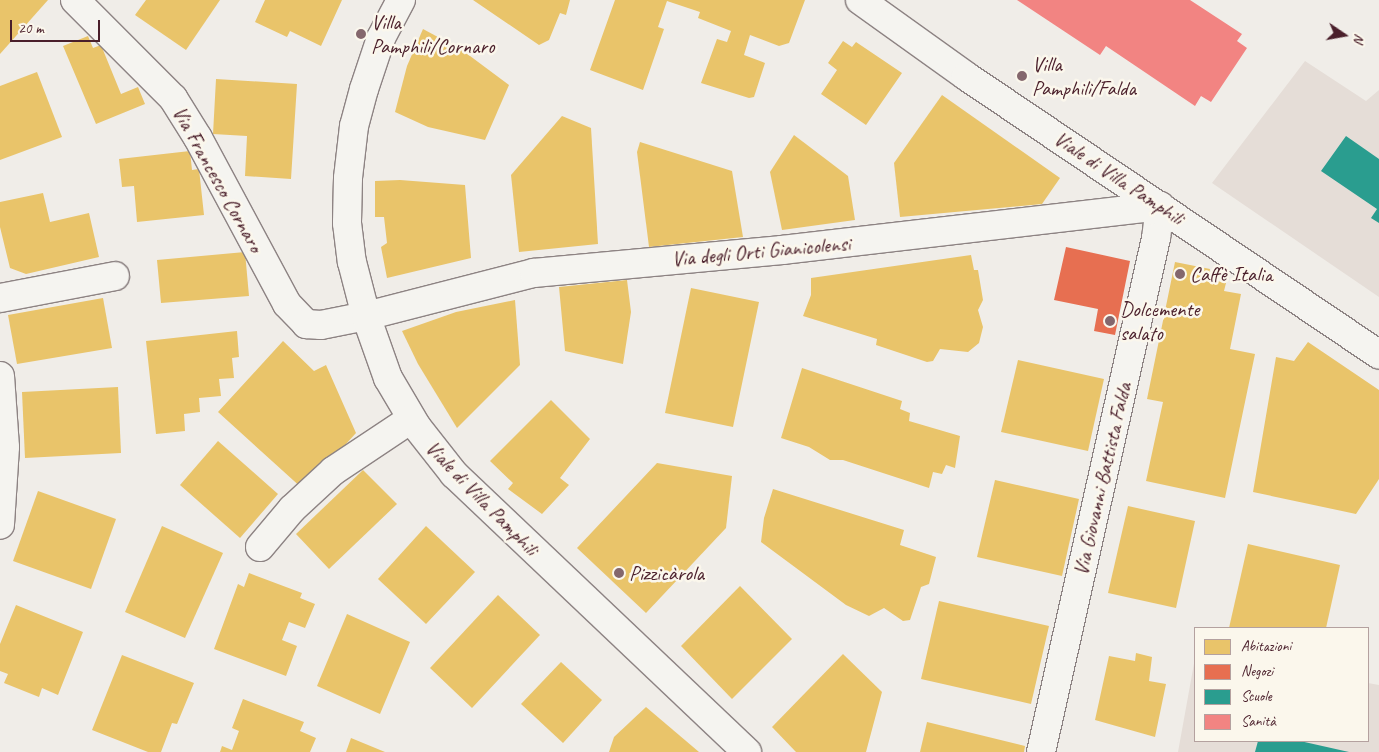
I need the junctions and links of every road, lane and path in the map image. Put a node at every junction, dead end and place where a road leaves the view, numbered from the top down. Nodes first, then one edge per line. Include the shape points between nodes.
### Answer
1 (75, 0) edge
2 (401, 0) edge
3 (860, 0) edge
4 (1160, 206) junction
5 (115, 276) dead end
6 (0, 298) edge
7 (366, 316) junction
8 (1379, 355) edge
9 (0, 376) edge
10 (411, 419) junction
11 (0, 525) edge
12 (260, 548) dead end
13 (747, 752) edge
14 (1041, 752) edge

1 - 7 street, Via Francesco Cornaro via 176,103 295,315 302,322 315,325
2 - 7 street, Viale di Villa Pamphili via 372,65 356,116 349,158 349,243
3 - 4 street, Viale di Villa Pamphili
4 - 7 street, Via degli Orti Gianicolensi via 782,250 534,273
4 - 8 street, Viale di Villa Pamphili
4 - 14 street, Via Giovanni Battista Falda via 1156,238
5 - 6 street
7 - 10 street, Viale di Villa Pamphili via 388,378
9 - 11 street via 5,447
10 - 12 street via 333,471 292,509
10 - 13 street, Viale di Villa Pamphili via 477,498

